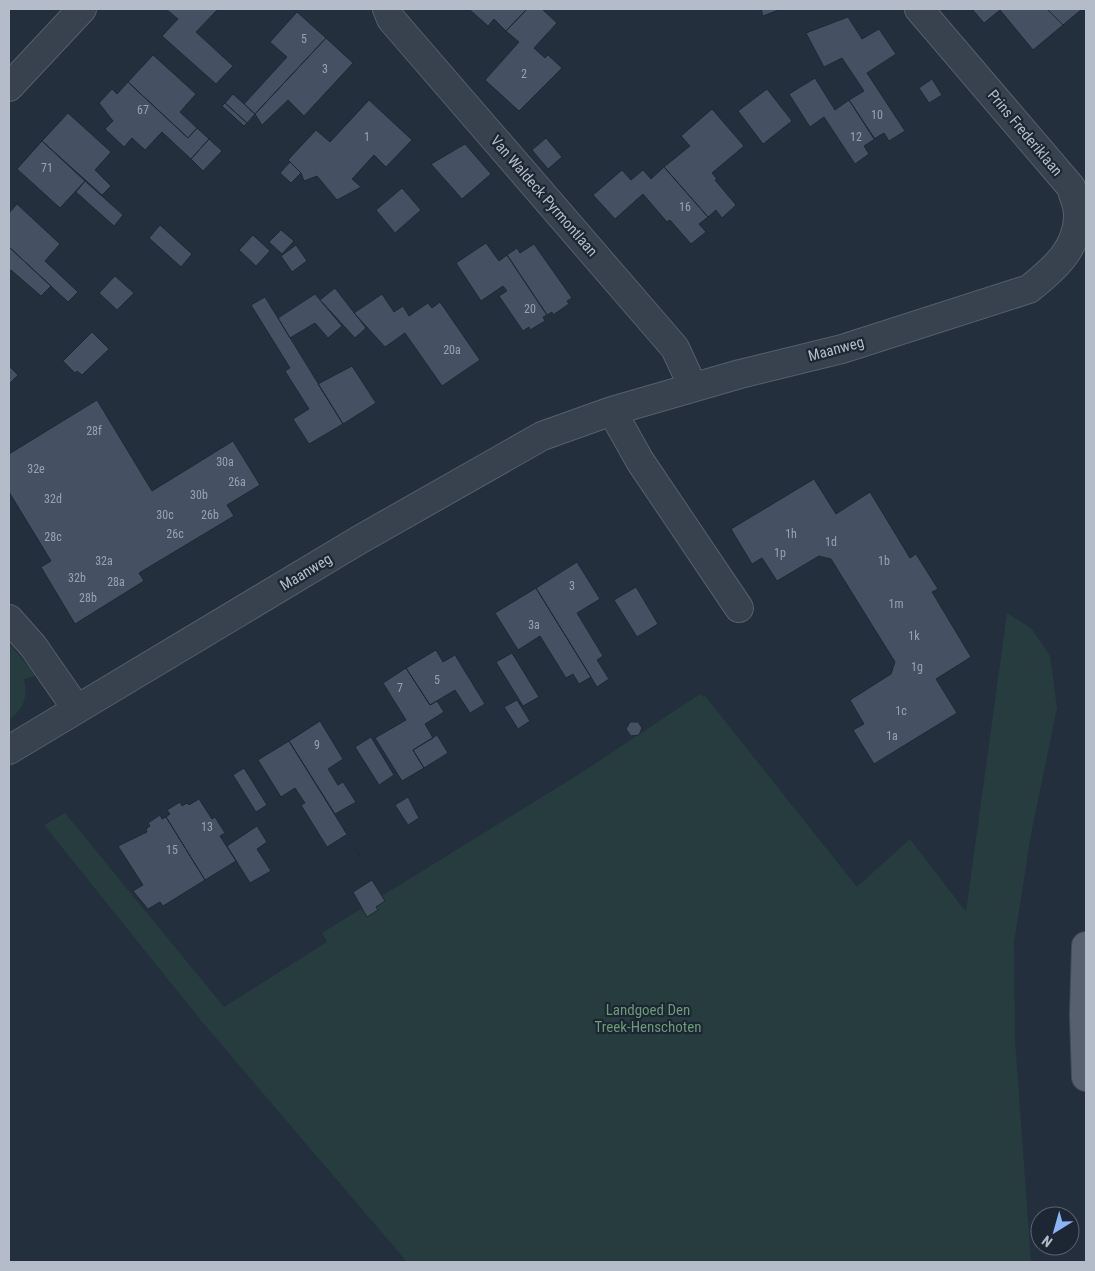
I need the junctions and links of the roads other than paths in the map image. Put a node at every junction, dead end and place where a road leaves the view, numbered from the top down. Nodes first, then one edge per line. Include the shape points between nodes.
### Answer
1 (82, 9) edge
2 (387, 9) edge
3 (919, 9) edge
4 (9, 87) edge
5 (1081, 225) edge
6 (1052, 271) joint
7 (693, 388) junction
8 (612, 411) junction
9 (739, 608) dead end
10 (9, 619) edge
11 (76, 708) junction
12 (9, 750) edge
13 (1086, 946) edge
14 (1086, 1077) edge

1 - 4 street
2 - 7 street, Van Waldeck Pyrmontlaan via 391,19 675,348
3 - 5 street, Prins Frederiklaan via 1071,187
5 - 6 street, Prins Frederiklaan
6 - 7 street, Maanweg via 1029,290 842,348
7 - 8 street, Maanweg
8 - 9 street via 640,461
8 - 11 street, Maanweg via 542,436
10 - 11 street via 33,646
11 - 12 street, Maanweg
13 - 14 main road

